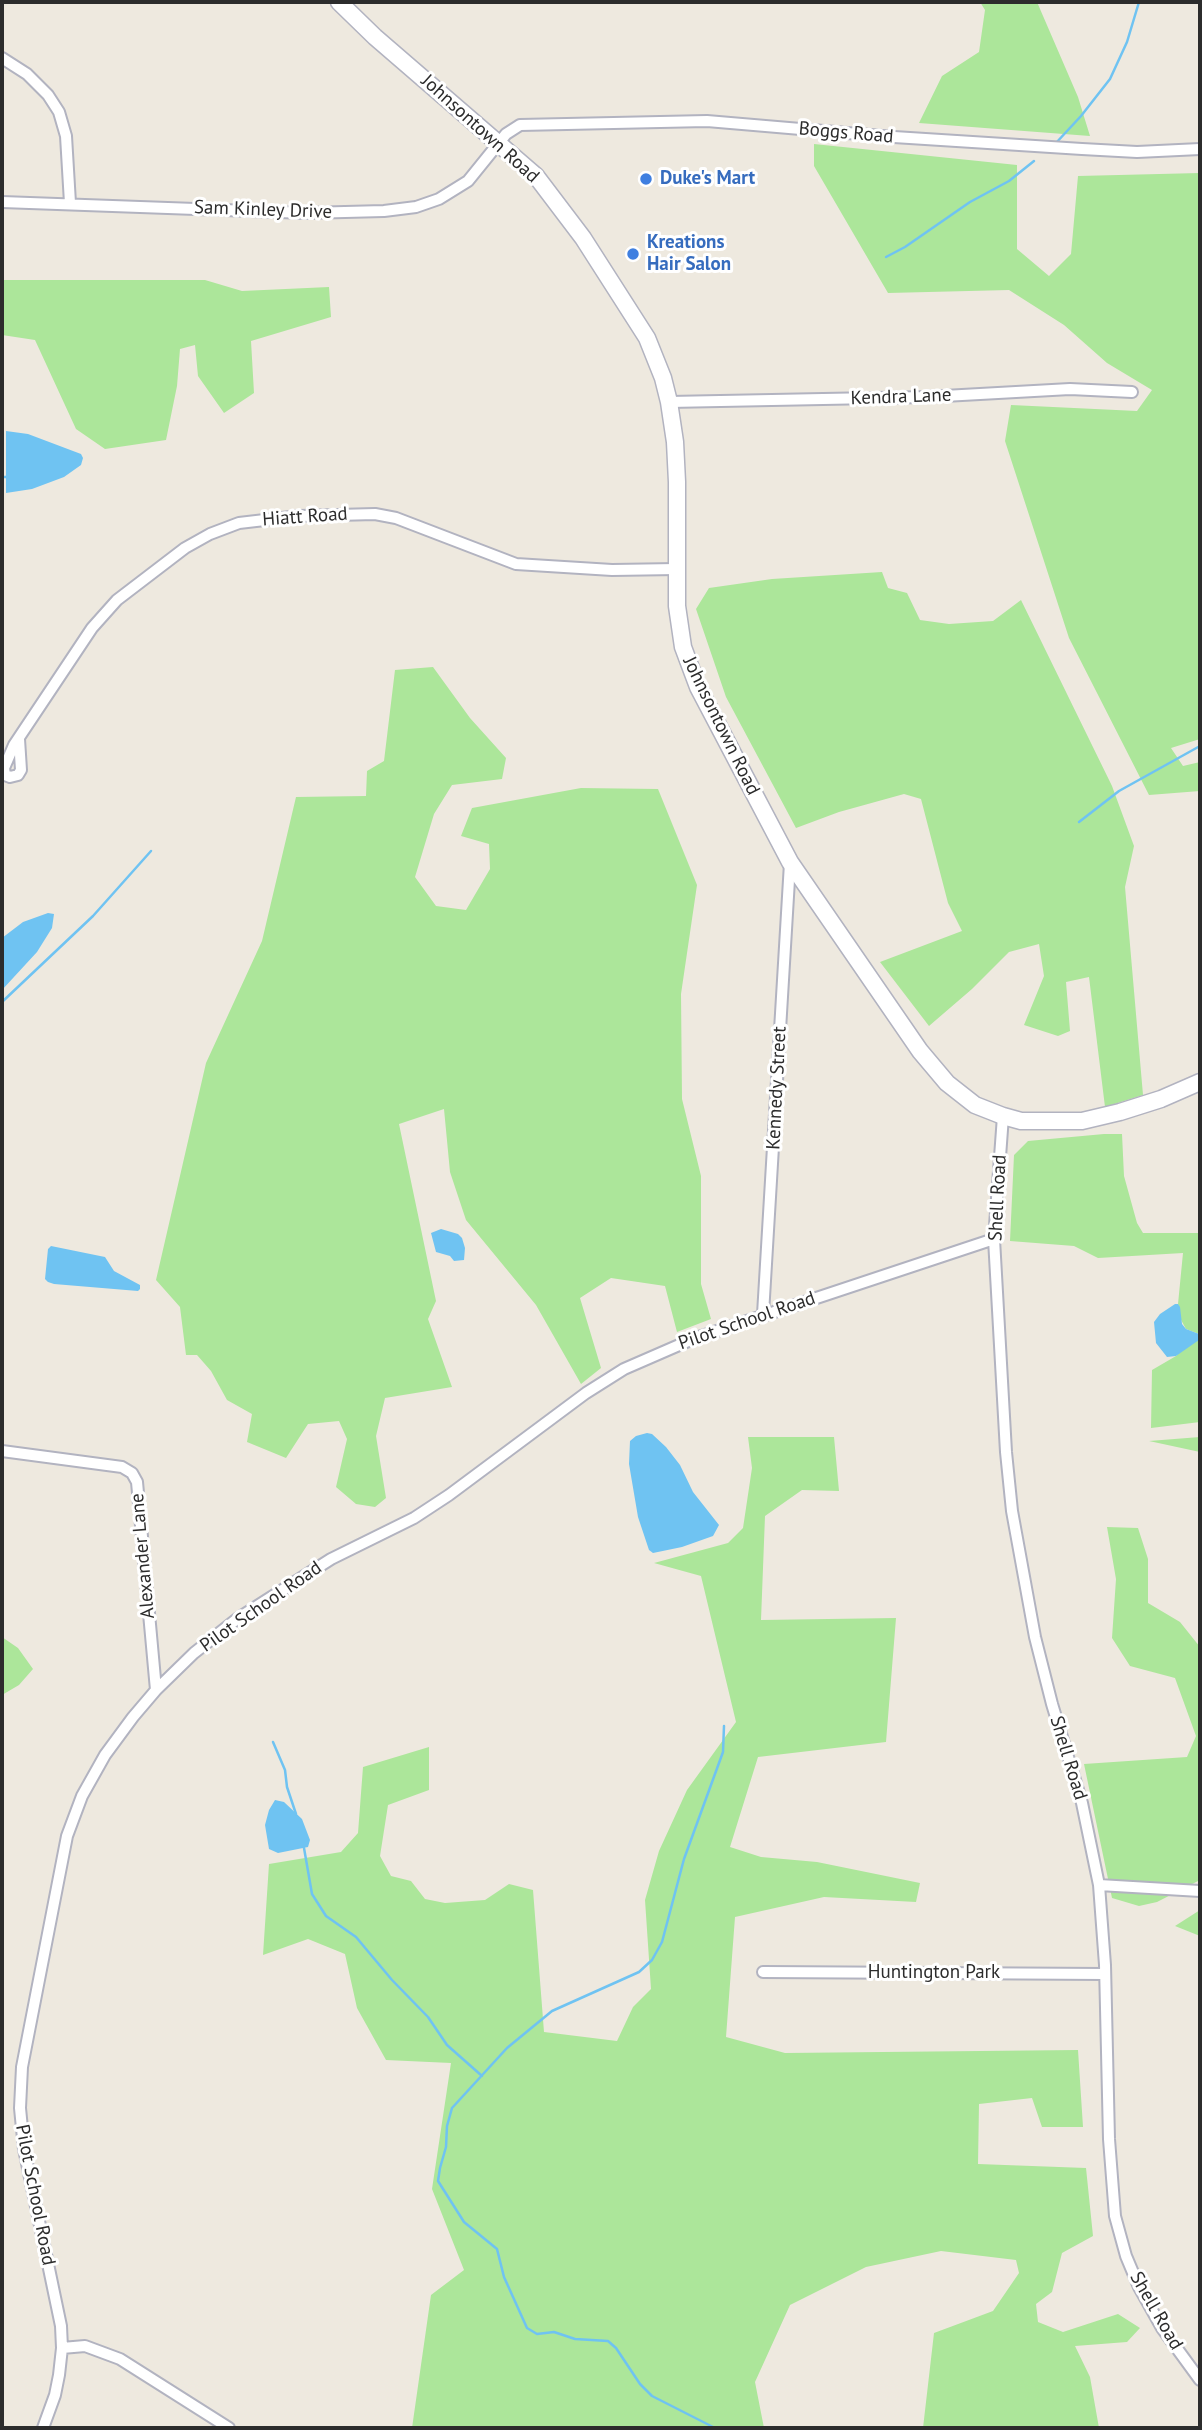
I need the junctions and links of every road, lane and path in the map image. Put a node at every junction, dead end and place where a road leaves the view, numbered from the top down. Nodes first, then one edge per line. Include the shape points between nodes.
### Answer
1 (339, 2) edge
2 (2, 58) edge
3 (500, 144) junction
4 (1200, 149) edge
5 (2, 202) edge
6 (70, 203) junction
7 (1132, 392) dead end
8 (670, 402) junction
9 (677, 569) junction
10 (19, 738) dead end
11 (790, 862) junction
12 (1200, 1082) edge
13 (1003, 1116) junction
14 (994, 1238) junction
15 (763, 1314) junction
16 (2, 1451) edge
17 (156, 1690) junction
18 (1099, 1885) junction
19 (1200, 1891) edge
20 (763, 1972) dead end
21 (1105, 1974) junction
22 (62, 2348) junction
23 (1200, 2380) edge
24 (43, 2428) edge
25 (229, 2428) edge

1 - 3 street, Johnsontown Road
2 - 6 street via 27,74 60,112
3 - 4 street, Boggs Road via 520,125 707,121 1082,149
3 - 6 street, Sam Kinley Drive via 468,181 428,204 406,209 306,213
3 - 8 street, Johnsontown Road via 542,184 613,282 652,347
5 - 6 street, Sam Kinley Drive
7 - 8 street, Kendra Lane via 1070,389
8 - 9 street, Johnsontown Road via 677,482
9 - 10 street, Hiatt Road via 516,564 397,518 375,514 239,523 185,548 117,600 92,628
9 - 11 street, Johnsontown Road via 679,627 698,687
11 - 13 street, Johnsontown Road via 920,1051 947,1083 975,1105
11 - 15 street, Kennedy Street
12 - 13 street, Johnsontown Road via 1158,1100 1082,1121 1039,1122
13 - 14 street, Shell Road
14 - 15 street, Pilot School Road
14 - 18 street, Shell Road via 1012,1511 1035,1637 1082,1803
15 - 17 street, Pilot School Road via 624,1369 414,1518 331,1559 237,1619
16 - 17 street, Alexander Lane via 122,1466 132,1473
17 - 22 street, Pilot School Road via 105,1755 67,1836 22,2067 24,2149 57,2301
18 - 19 street
18 - 21 street, Shell Road
20 - 21 street, Huntington Park
21 - 23 street, Shell Road via 1115,2217 1139,2287
22 - 24 street, Pilot School Road via 55,2395
22 - 25 street via 85,2346 120,2359

